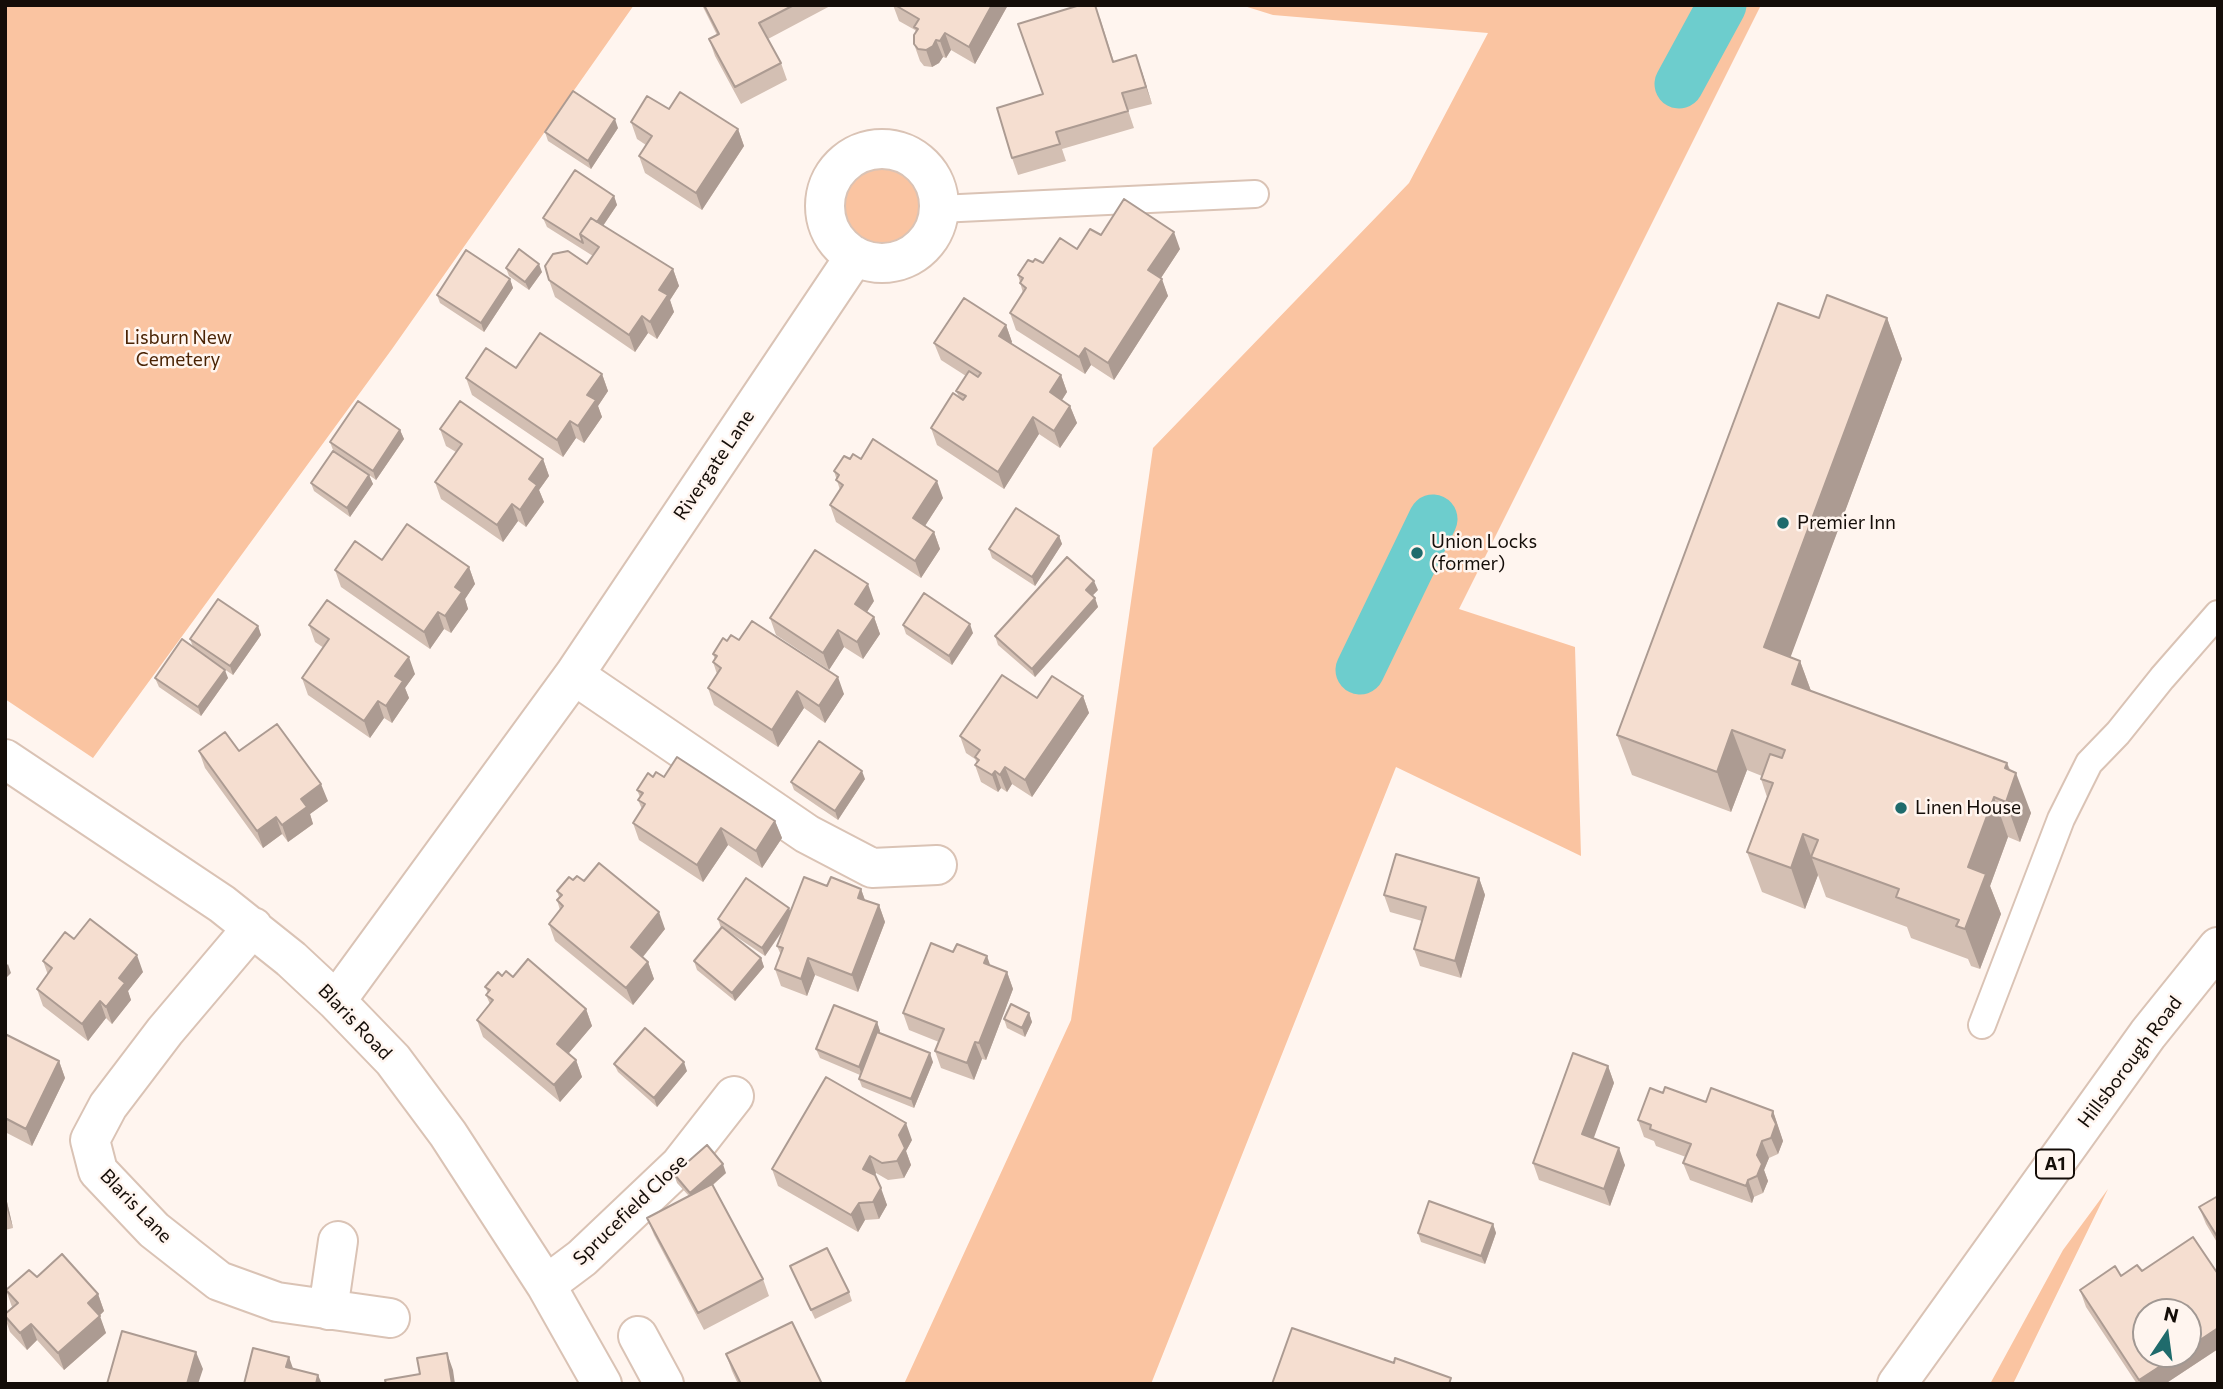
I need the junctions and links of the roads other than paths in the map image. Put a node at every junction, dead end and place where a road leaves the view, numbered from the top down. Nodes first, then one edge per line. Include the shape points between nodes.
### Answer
1 (1255, 194) dead end
2 (939, 208) junction
3 (855, 256) junction
4 (2218, 614) edge
5 (574, 675) junction
6 (5, 760) edge
7 (937, 865) dead end
8 (253, 928) junction
9 (2218, 947) edge
10 (336, 1001) junction
11 (1982, 1025) dead end
12 (734, 1096) dead end
13 (338, 1241) dead end
14 (546, 1285) junction
15 (328, 1310) junction
16 (390, 1318) dead end
17 (638, 1336) dead end
18 (602, 1384) edge
19 (664, 1384) edge
20 (1897, 1384) edge

1 - 2 lane
2 - 3 main road via 935,227 910,256 873,263
2 - 3 main road via 937,189 914,159 897,151 861,153 833,177 825,212 840,245
3 - 5 main road, Rivergate Lane
4 - 11 lane via 2089,763 2061,819
5 - 7 main road via 807,834 872,868
5 - 10 main road, Rivergate Lane
6 - 8 main road, Blaris Road
8 - 10 main road, Blaris Road
8 - 15 main road, Blaris Lane via 165,1031 108,1106 90,1140 98,1171 154,1230 219,1281 277,1302
9 - 20 main road, Hillsborough Road / A1 via 2148,1034
10 - 14 main road, Blaris Road via 393,1060 448,1134
12 - 14 main road, Sprucefield Close via 680,1165 582,1258
13 - 15 main road
14 - 18 main road, Blaris Road
15 - 16 main road, Blaris Lane
17 - 19 main road

